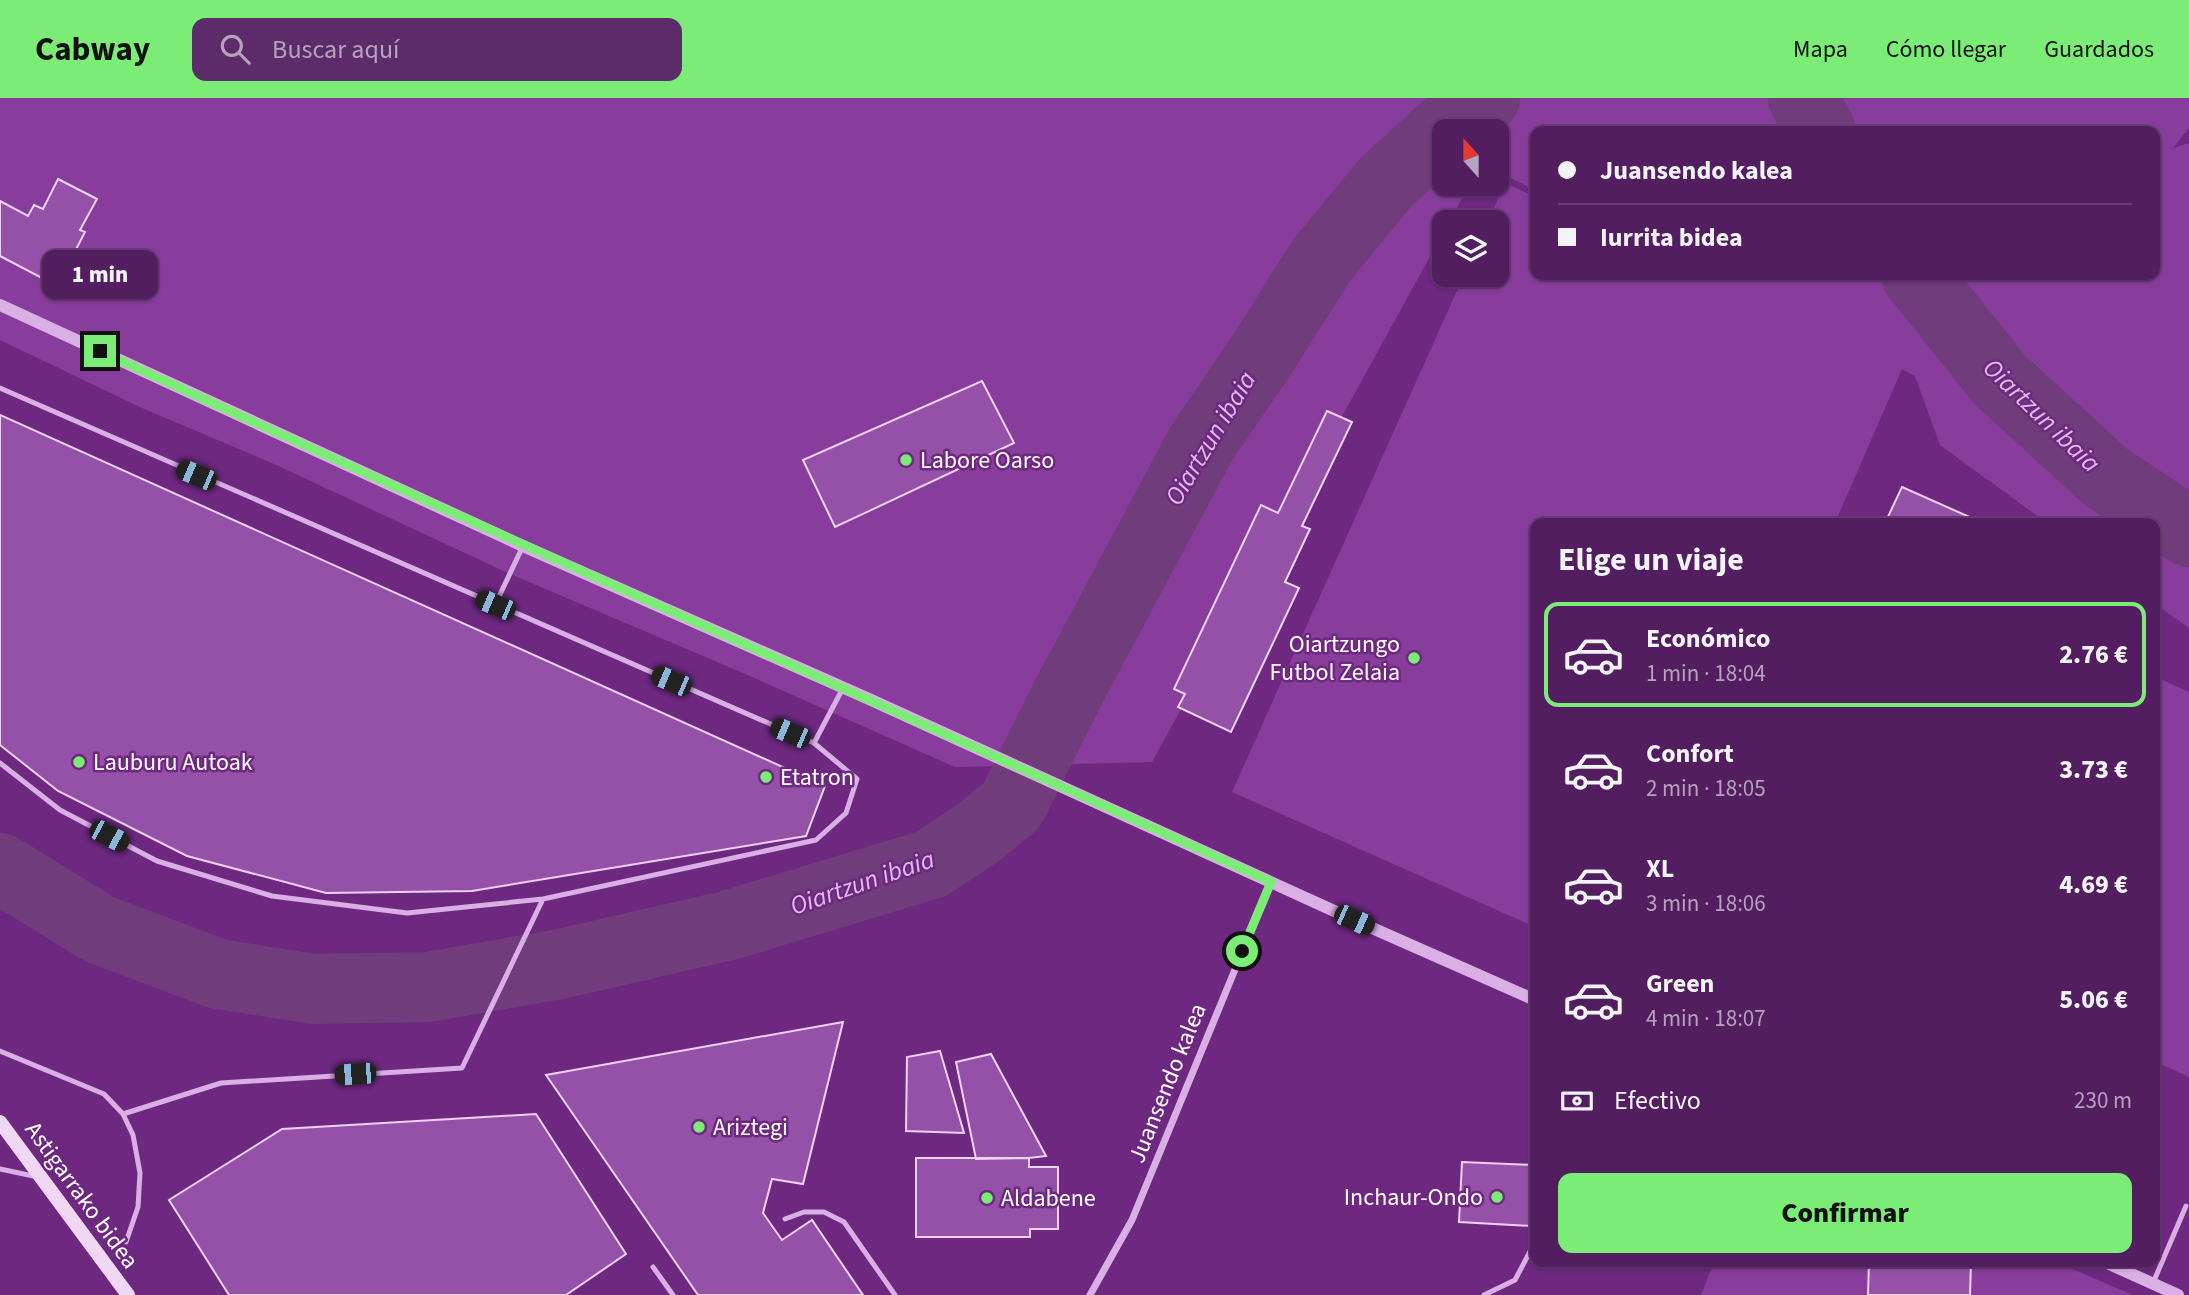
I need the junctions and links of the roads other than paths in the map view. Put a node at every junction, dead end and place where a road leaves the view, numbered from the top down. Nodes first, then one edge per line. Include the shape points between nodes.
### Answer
1 (0, 305) edge
2 (0, 388) edge
3 (523, 546) junction
4 (495, 605) junction
5 (844, 688) junction
6 (814, 743) junction
7 (0, 763) edge
8 (1271, 882) junction
9 (543, 899) junction
10 (1530, 998) edge
11 (0, 1051) edge
12 (123, 1114) junction
13 (0, 1122) edge
14 (0, 1169) edge
15 (43, 1178) junction
16 (2186, 1206) dead end
17 (785, 1219) dead end
18 (126, 1242) dead end
19 (1530, 1252) edge
20 (653, 1266) dead end
21 (2116, 1267) edge
22 (2160, 1267) edge
23 (2160, 1267) edge
24 (2153, 1283) junction
25 (128, 1295) edge
26 (673, 1295) edge
27 (895, 1295) edge
28 (1090, 1295) edge
29 (1484, 1295) edge
30 (2178, 1295) edge

1 - 3 street
2 - 4 lane
3 - 4 lane
3 - 5 street
4 - 6 lane
5 - 6 lane
5 - 8 street
6 - 9 lane via 857,779 846,813 816,841
7 - 9 lane via 60,810 157,861 272,896 407,913
8 - 10 street
8 - 28 street, Juansendo kalea via 1132,1220
9 - 12 lane via 462,1068 221,1083
11 - 12 lane via 104,1094
12 - 18 lane via 140,1173 138,1207
13 - 15 main road, Astigarrako bidea
14 - 15 lane
15 - 25 main road, Astigarrako bidea
16 - 22 lane
17 - 27 lane via 804,1212 824,1212 844,1222
19 - 29 lane via 1515,1280
20 - 26 lane
21 - 24 street
23 - 24 lane
24 - 30 street

